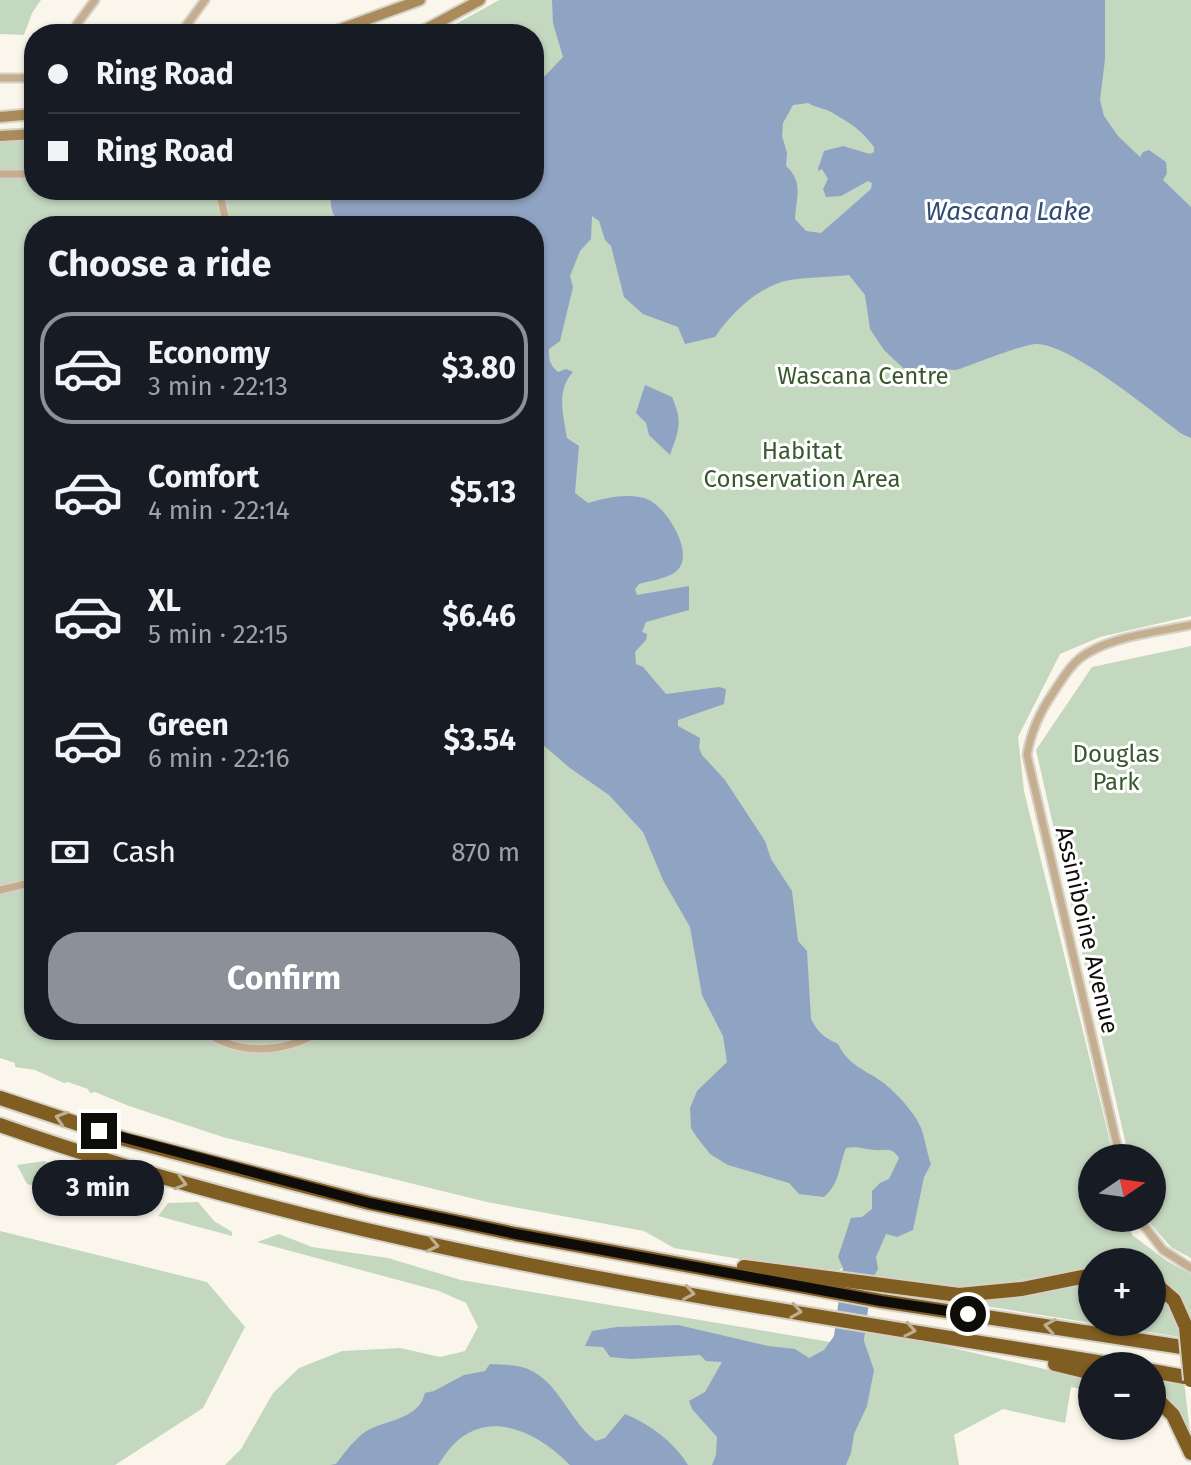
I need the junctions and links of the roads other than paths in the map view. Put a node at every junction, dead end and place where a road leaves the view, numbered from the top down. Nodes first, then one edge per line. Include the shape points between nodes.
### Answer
1 (95, 0) edge
2 (205, 0) edge
3 (420, 0) edge
4 (480, 0) edge
5 (77, 24) edge
6 (187, 24) edge
7 (354, 24) edge
8 (436, 24) edge
9 (0, 78) edge
10 (24, 78) edge
11 (24, 115) edge
12 (0, 117) edge
13 (24, 135) edge
14 (0, 136) edge
15 (0, 174) edge
16 (24, 174) edge
17 (1191, 625) edge
18 (24, 884) edge
19 (0, 890) edge
20 (222, 1040) edge
21 (300, 1040) edge
22 (0, 1098) edge
23 (0, 1125) edge
24 (1117, 1144) edge
25 (1149, 1232) edge
26 (1191, 1268) edge
27 (1078, 1278) edge
28 (880, 1293) junction
29 (1166, 1293) edge
30 (942, 1336) junction
31 (1182, 1347) dead end
32 (1078, 1359) edge
33 (1078, 1370) edge
34 (1166, 1374) edge
35 (1188, 1378) edge
36 (1166, 1408) edge
37 (1191, 1453) edge

1 - 5 street
2 - 6 street
3 - 7 main road
4 - 8 main road
9 - 10 street
11 - 12 main road
13 - 14 main road
15 - 16 street
17 - 24 street, Assiniboine Avenue via 1098,647 1079,658 1040,711 1027,755
18 - 19 street
20 - 21 street via 256,1049
28 -> 22 highway via 516,1234 369,1203 124,1139
23 -> 30 highway via 114,1165 364,1231 549,1269
25 - 26 street via 1163,1250
27 - 28 highway via 970,1294
31 -> 28 highway
29 - 35 highway, bridge via 1186,1327
30 - 32 highway
30 - 33 highway
34 - 35 highway
36 - 37 highway

